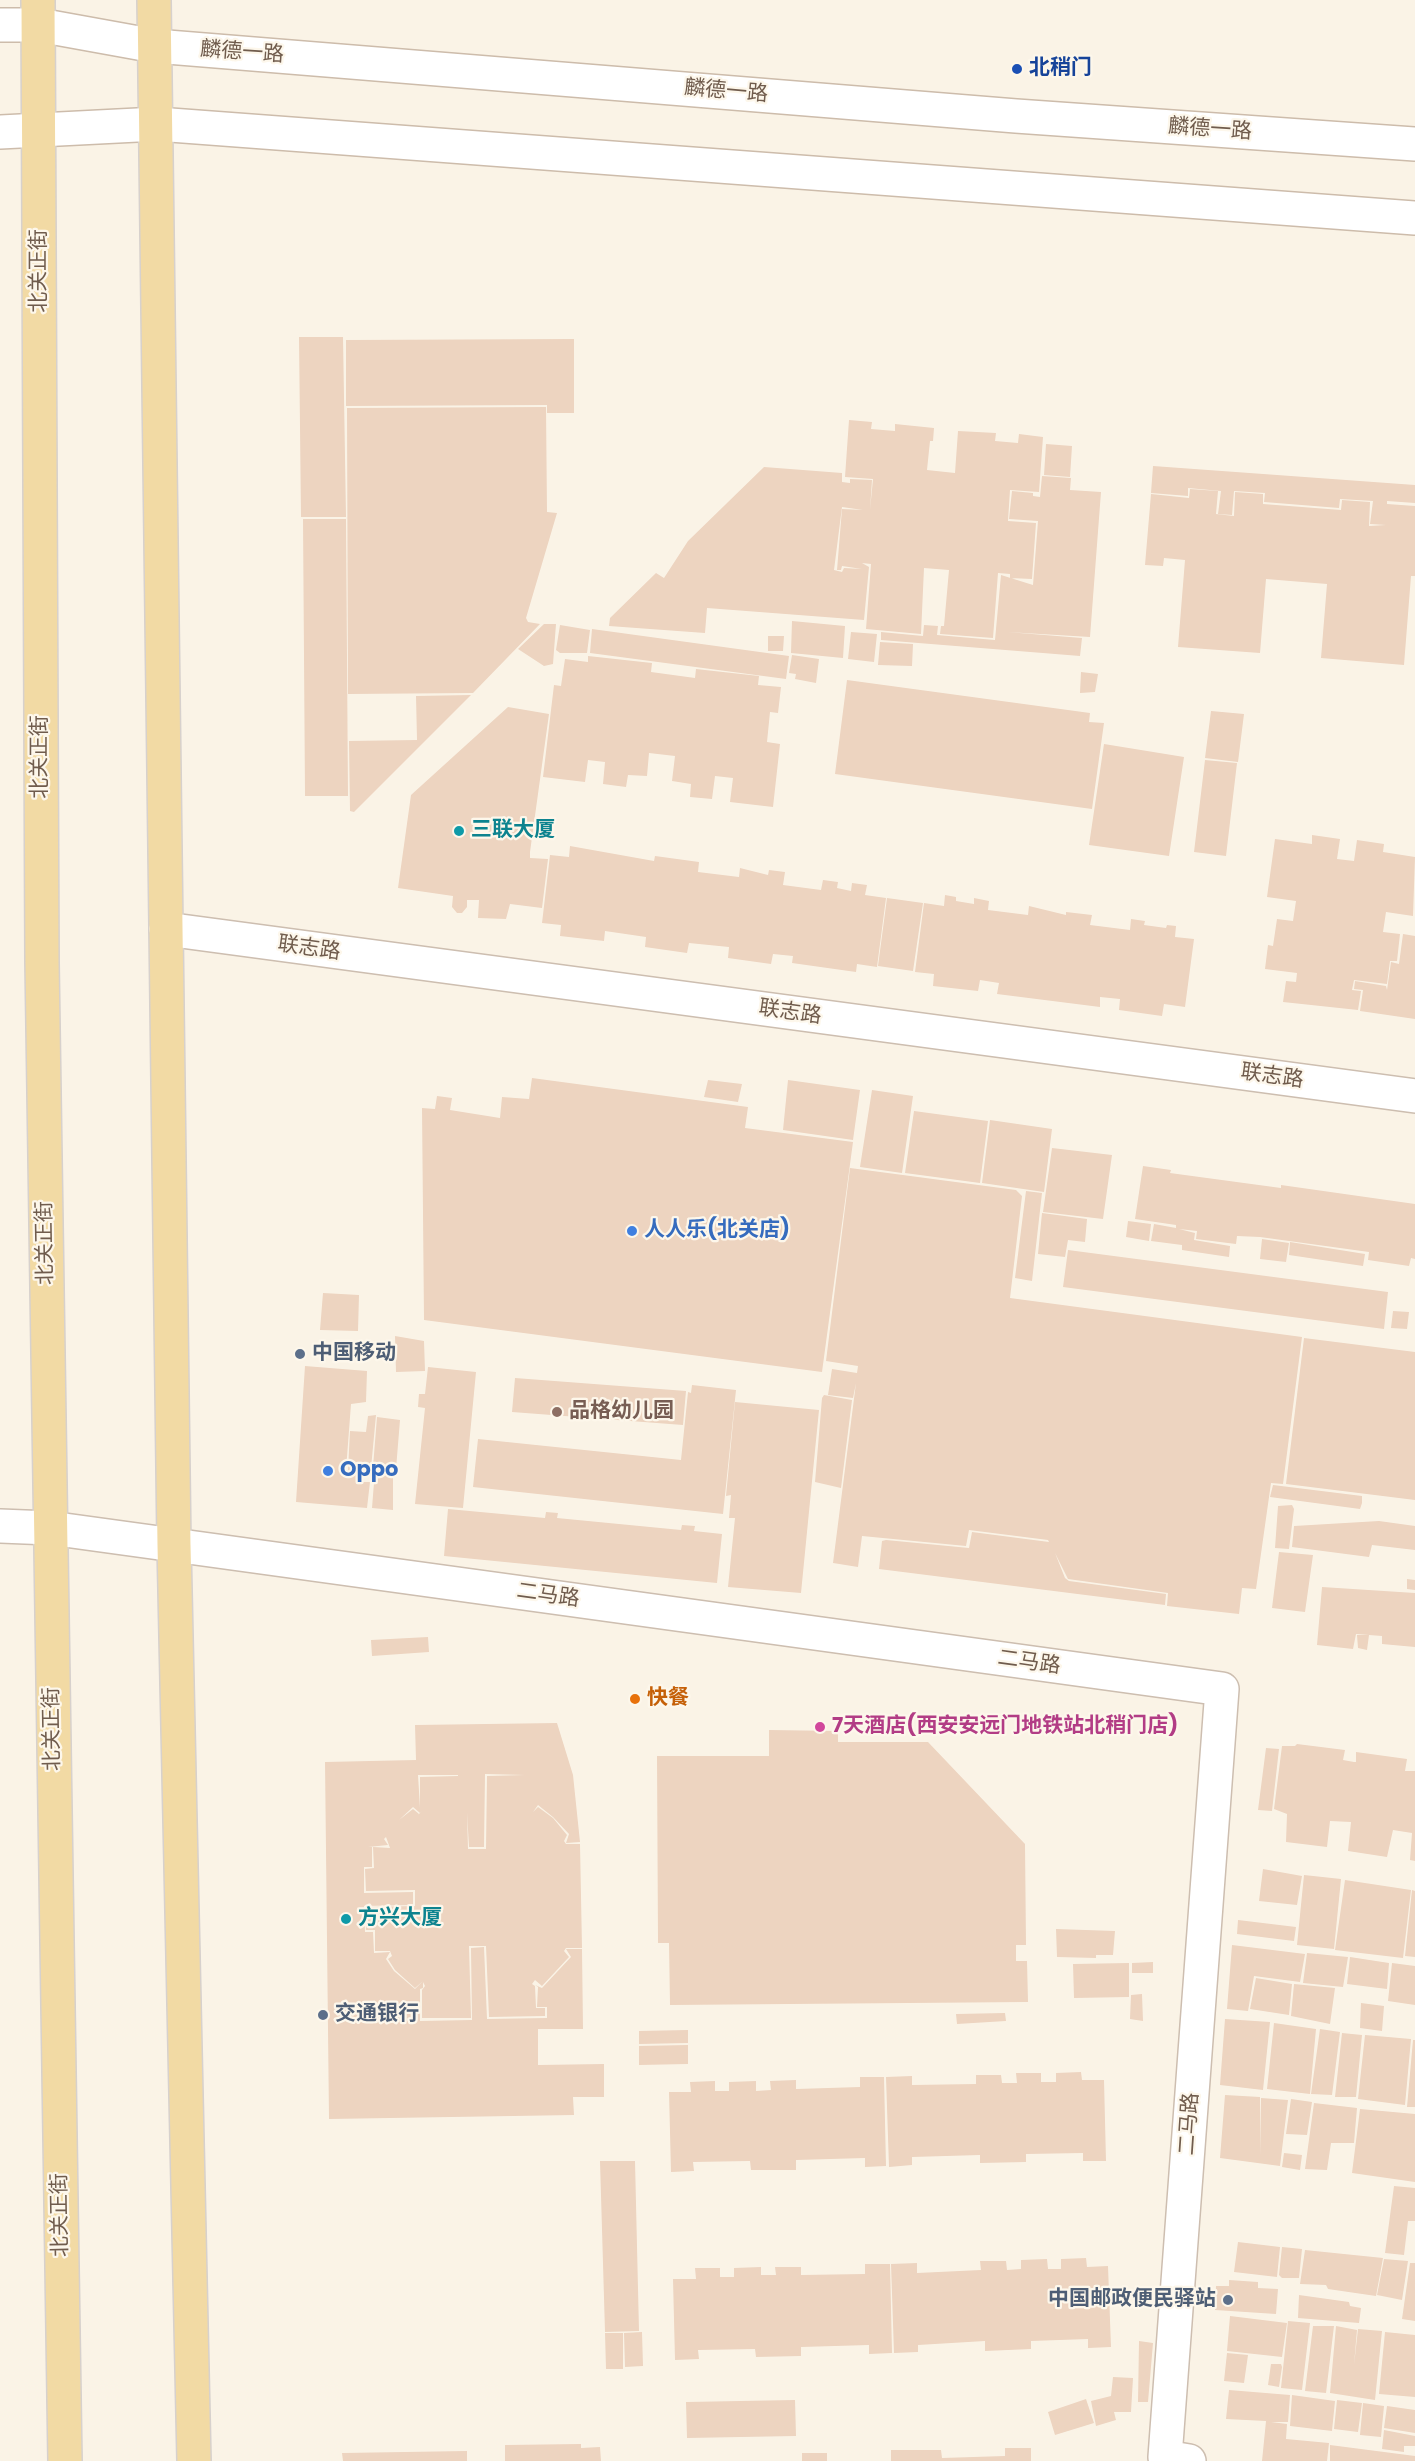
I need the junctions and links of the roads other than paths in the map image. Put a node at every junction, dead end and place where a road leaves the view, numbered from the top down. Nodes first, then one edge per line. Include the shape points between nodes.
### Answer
1 (154, 0) edge
2 (39, 12) edge
3 (0, 26) edge
4 (155, 46) junction
5 (157, 124) junction
6 (39, 131) junction
7 (0, 132) edge
8 (1415, 144) edge
9 (1415, 218) edge
10 (166, 929) junction
11 (1415, 1096) edge
12 (0, 1526) edge
13 (50, 1528) junction
14 (174, 1545) junction
15 (65, 2461) edge
16 (194, 2461) edge
17 (1189, 2461) edge

1 - 4 main road
2 - 3 street, 麟德一路
2 - 4 street, 麟德一路
2 - 6 main road, 北关正街
4 - 5 main road
4 - 8 street, 麟德一路 via 1016,116
5 - 6 street
5 - 9 street
5 - 10 main road
6 - 7 street
6 - 13 main road, 北关正街 via 42,962
10 - 11 street, 联志路
10 - 14 main road
12 - 13 street, 二马路
13 - 14 street, 二马路
13 - 15 main road, 北关正街
14 - 16 main road
14 - 17 street, 二马路 via 1222,1689 1166,2457

